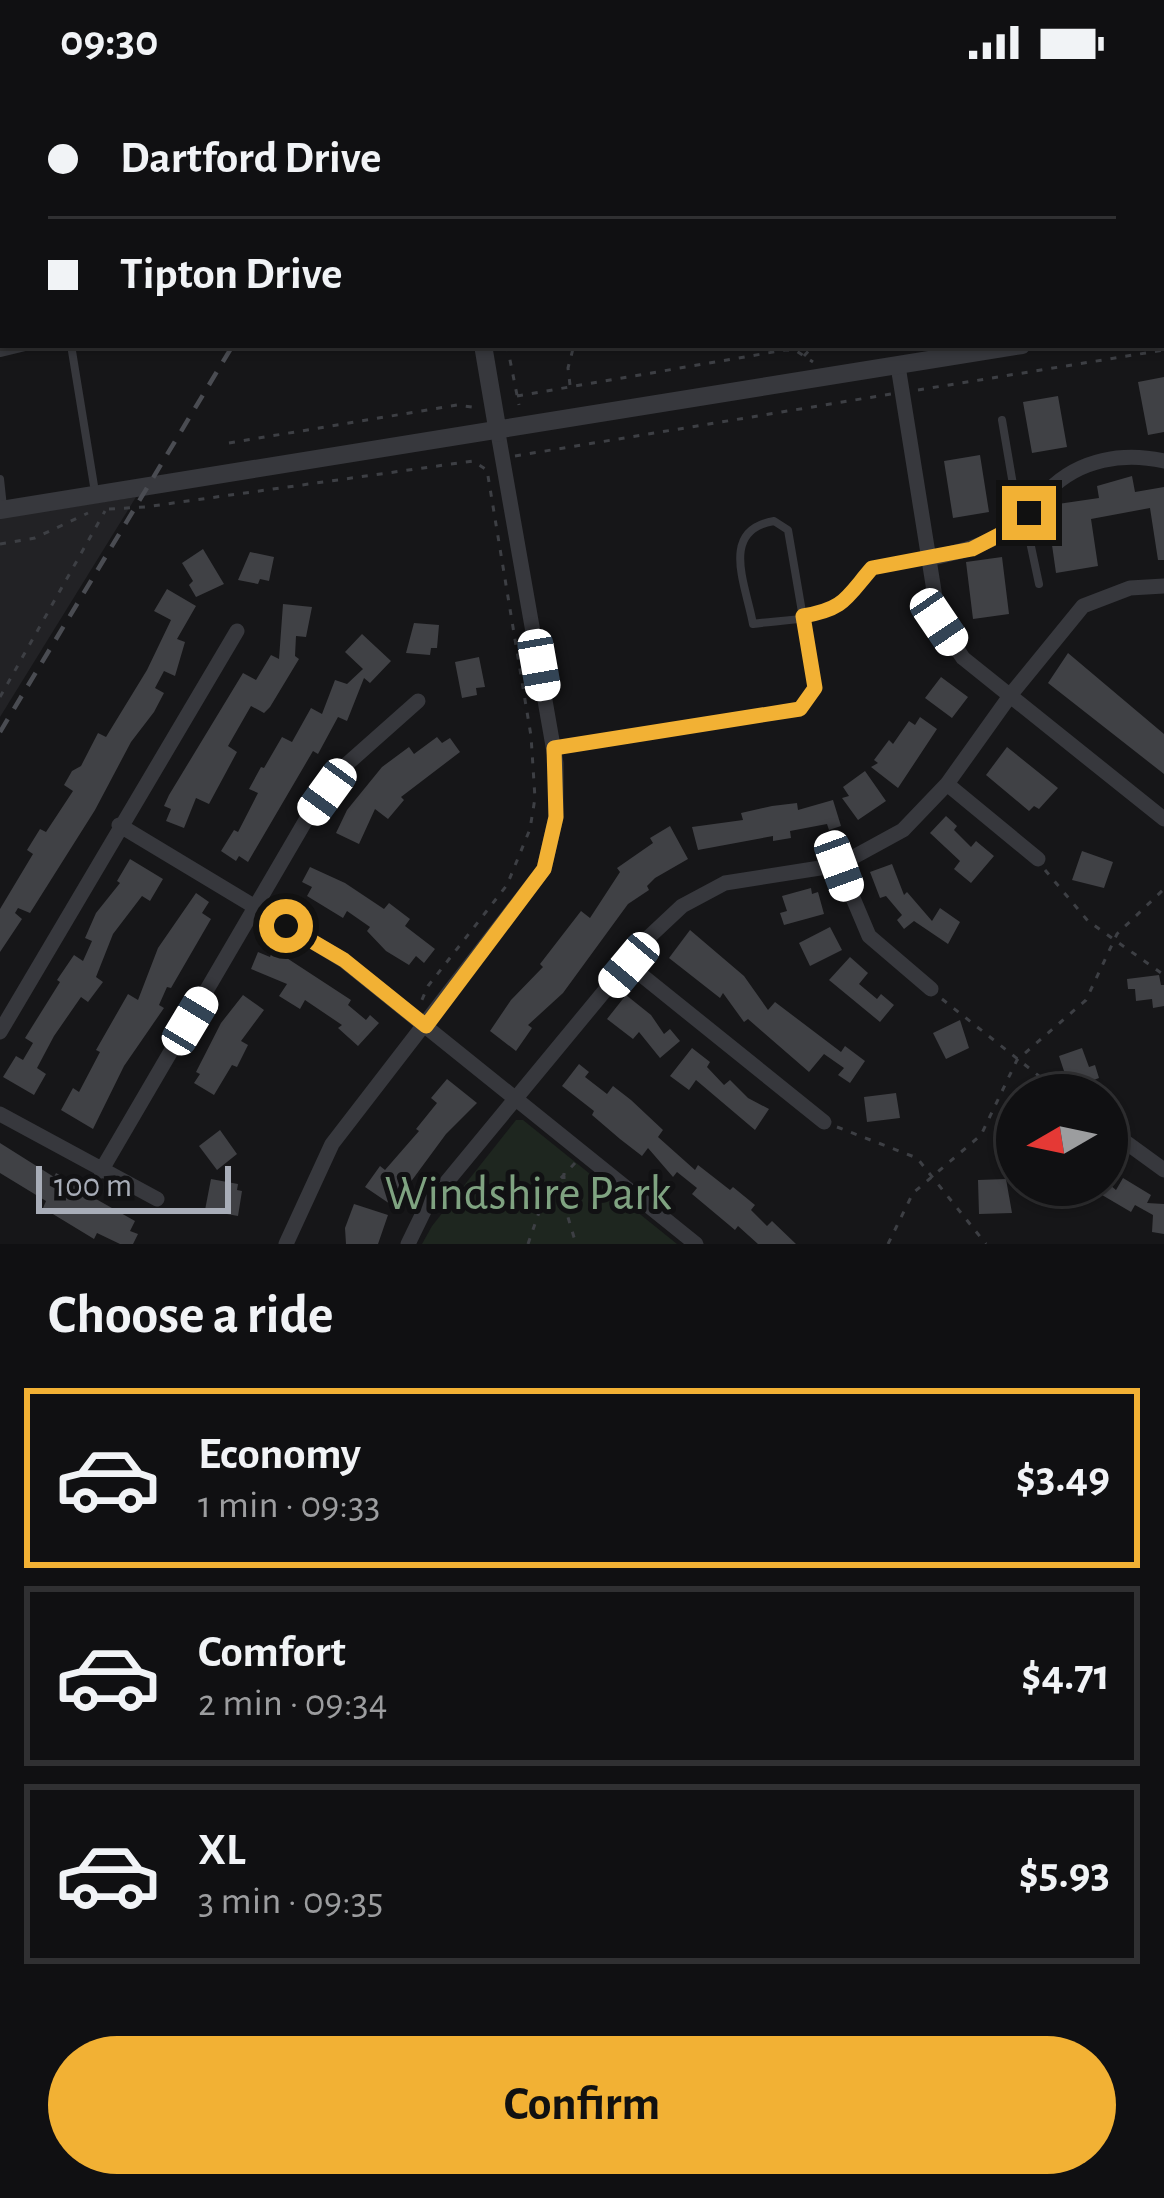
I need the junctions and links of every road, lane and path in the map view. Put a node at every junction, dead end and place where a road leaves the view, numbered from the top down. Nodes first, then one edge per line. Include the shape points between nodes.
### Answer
1 (72, 348) edge
2 (484, 348) edge
3 (508, 348) edge
4 (573, 348) edge
5 (811, 348) edge
6 (957, 350) edge
7 (1164, 350) edge
8 (804, 356) junction
9 (813, 362) dead end
10 (898, 366) junction
11 (570, 387) junction
12 (902, 392) junction
13 (517, 396) junction
14 (519, 405) dead end
15 (481, 409) dead end
16 (1002, 420) dead end
17 (498, 433) junction
18 (229, 443) dead end
19 (503, 457) junction
20 (1164, 461) edge
21 (482, 464) junction
22 (0, 479) edge
23 (101, 502) junction
24 (2, 510) edge
25 (1022, 518) junction
26 (0, 544) edge
27 (928, 559) junction
28 (1040, 584) dead end
29 (1164, 586) edge
30 (803, 616) junction
31 (237, 631) dead end
32 (1012, 693) junction
33 (0, 698) edge
34 (418, 700) dead end
35 (554, 748) junction
36 (947, 784) junction
37 (1164, 819) edge
38 (119, 825) junction
39 (1038, 859) joint
40 (839, 866) junction
41 (1164, 889) edge
42 (257, 908) junction
43 (1114, 942) junction
44 (629, 965) junction
45 (1164, 975) edge
46 (932, 989) joint
47 (419, 1020) junction
48 (0, 1032) edge
49 (1017, 1060) junction
50 (1035, 1074) edge
51 (518, 1099) junction
52 (0, 1114) edge
53 (824, 1122) joint
54 (1128, 1144) edge
55 (583, 1152) junction
56 (1164, 1170) edge
57 (101, 1171) junction
58 (564, 1172) junction
59 (932, 1176) junction
60 (157, 1199) dead end
61 (286, 1244) edge
62 (408, 1244) edge
63 (528, 1244) edge
64 (576, 1244) edge
65 (696, 1244) edge
66 (888, 1244) edge
67 (986, 1244) edge

1 - 23 lane
2 - 17 street
3 - 13 path
4 - 11 path
5 - 8 path
6 - 10 street
7 - 12 path
8 - 9 path
8 - 11 path via 785,350
10 - 12 street
10 - 17 street
11 - 13 path
12 - 19 path
12 - 27 street
13 - 14 path
15 - 18 path via 457,405
16 - 25 lane
17 - 19 street
17 - 23 street
19 - 21 path
19 - 35 street
20 - 25 street via 1137,455 1078,469
21 - 23 path via 121,510
21 - 47 path via 535,798 508,885 428,986
22 - 24 lane
23 - 24 street
23 - 26 path via 35,538
23 - 33 path
25 - 27 street via 972,549
25 - 28 lane
27 - 30 lane via 872,568 845,603
27 - 32 street via 939,622 963,658
29 - 32 street via 1130,588 1083,606
30 - 30 lane via 753,624 739,548 758,524 774,521 788,530
30 - 35 lane via 815,688 800,709
31 - 38 street
32 - 36 street
32 - 37 street
34 - 42 street via 347,764
35 - 47 street via 556,817 544,869
36 - 39 street
36 - 40 street via 903,830
38 - 42 street
38 - 48 street
39 - 43 path
40 - 44 street via 725,883 682,906
40 - 46 street via 869,936
41 - 43 path
42 - 47 street via 344,960
42 - 57 street
43 - 45 path
43 - 49 path via 1086,1000
44 - 51 street
44 - 53 street
46 - 49 path
47 - 51 street
47 - 61 street via 332,1144
49 - 50 path
49 - 59 path via 981,1135
51 - 55 street
51 - 62 street via 426,1207
52 - 57 street
53 - 59 path via 917,1158
54 - 56 street
55 - 58 path
55 - 65 street
57 - 60 street
58 - 63 path via 545,1195
58 - 64 path
59 - 66 path via 913,1192
59 - 67 path

